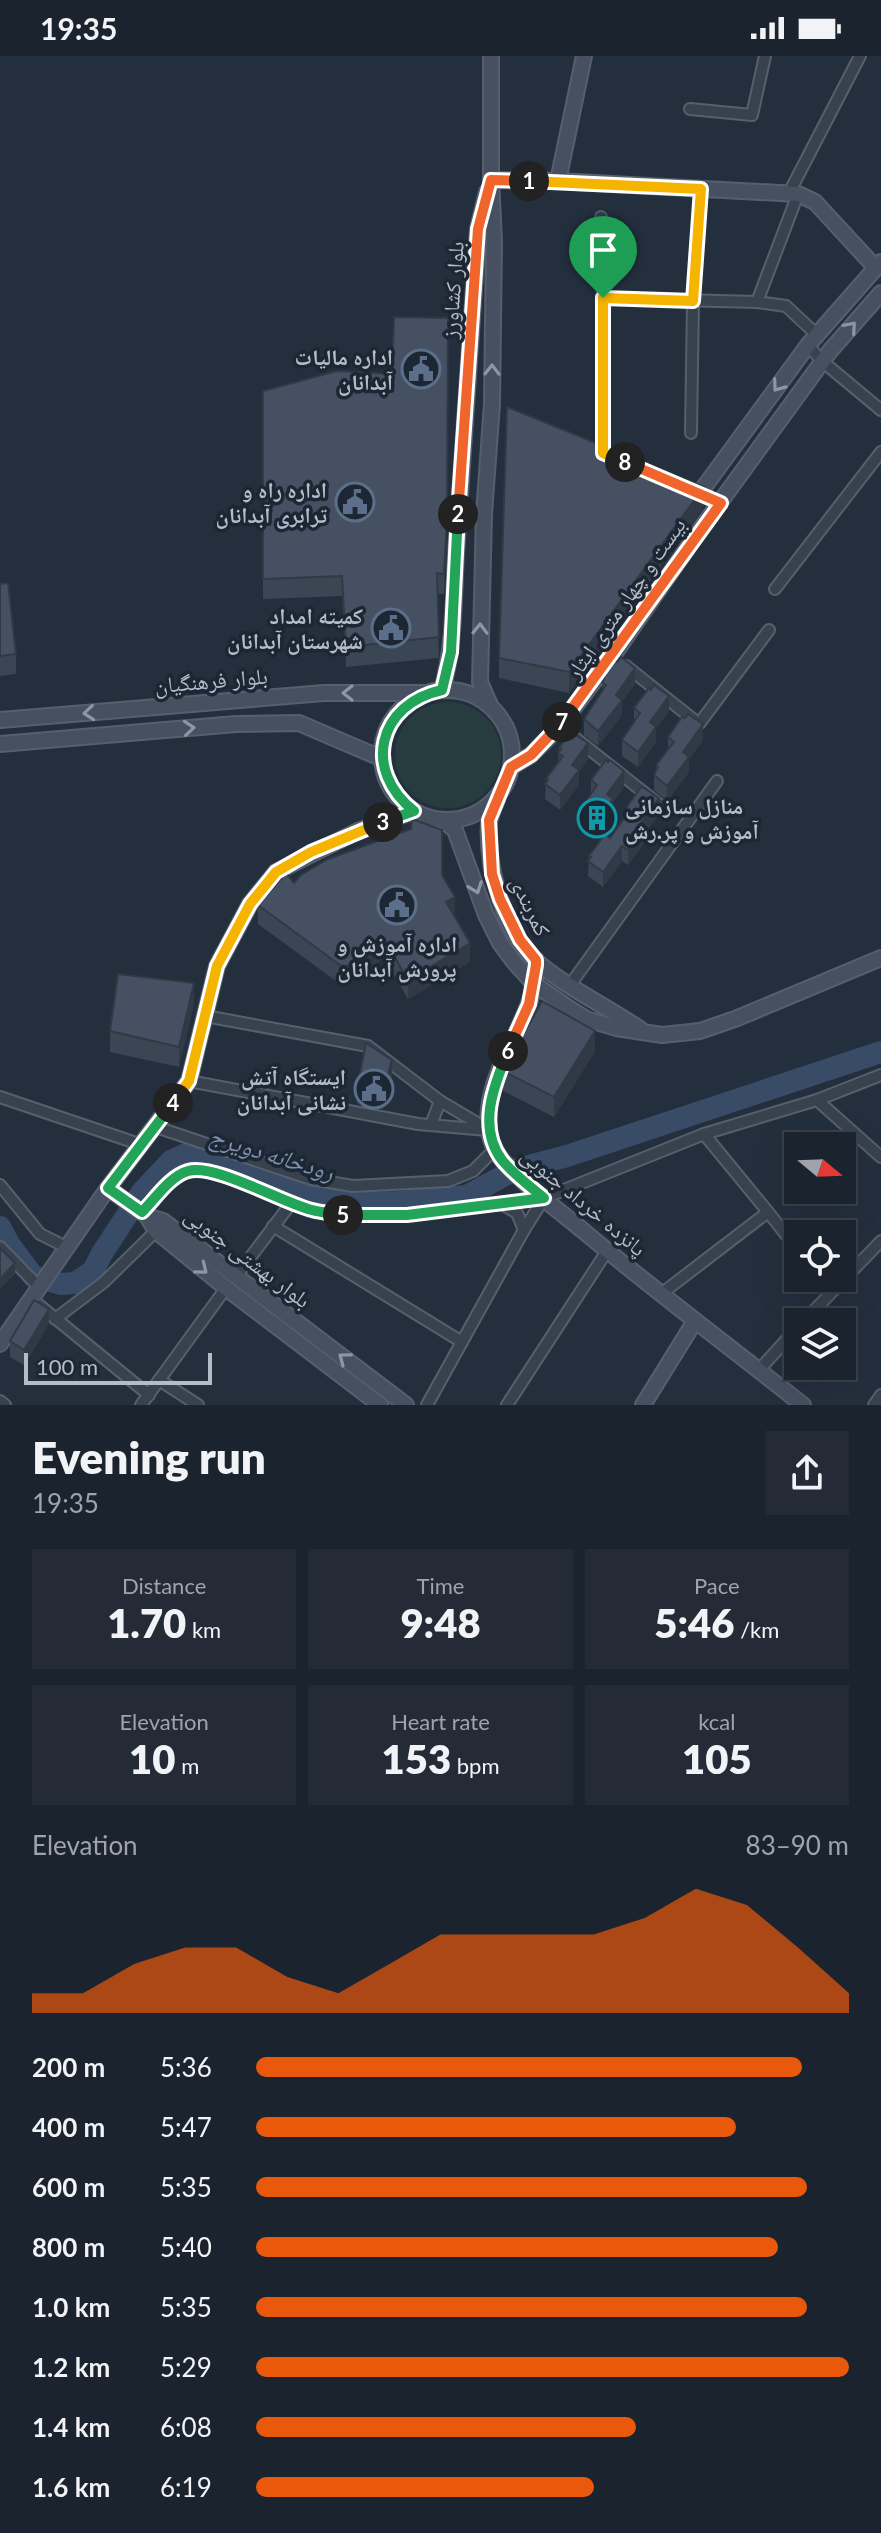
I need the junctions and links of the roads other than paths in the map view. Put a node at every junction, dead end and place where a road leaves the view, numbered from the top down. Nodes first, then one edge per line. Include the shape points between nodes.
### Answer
1 (491, 56) edge
2 (584, 56) edge
3 (765, 56) edge
4 (860, 56) edge
5 (690, 109) dead end
6 (491, 180) junction
7 (558, 181) junction
8 (701, 189) junction
9 (794, 193) junction
10 (601, 217) dead end
11 (878, 264) edge
12 (881, 293) edge
13 (603, 298) junction
14 (693, 301) junction
15 (757, 302) junction
16 (808, 345) junction
17 (822, 361) junction
18 (881, 410) edge
19 (691, 433) dead end
20 (602, 452) edge
21 (881, 452) edge
22 (721, 503) junction
23 (484, 514) junction
24 (458, 521) junction
25 (456, 553) junction
26 (482, 554) junction
27 (775, 589) dead end
28 (769, 630) dead end
29 (613, 656) junction
30 (442, 690) junction
31 (426, 693) junction
32 (490, 705) junction
33 (0, 720) edge
34 (560, 726) junction
35 (0, 744) edge
36 (383, 759) junction
37 (511, 767) junction
38 (717, 781) dead end
39 (501, 790) junction
40 (661, 806) edge
41 (414, 811) junction
42 (443, 820) junction
43 (881, 958) edge
44 (536, 960) junction
45 (534, 984) junction
46 (570, 985) junction
47 (205, 1016) junction
48 (644, 1032) junction
49 (881, 1075) edge
50 (189, 1081) junction
51 (0, 1097) edge
52 (817, 1100) junction
53 (440, 1101) junction
54 (431, 1125) junction
55 (156, 1127) junction
56 (489, 1130) junction
57 (704, 1134) junction
58 (142, 1145) junction
59 (495, 1149) junction
60 (881, 1157) edge
61 (0, 1185) edge
62 (108, 1188) junction
63 (544, 1198) junction
64 (292, 1202) junction
65 (500, 1202) junction
66 (768, 1212) junction
67 (143, 1213) junction
68 (273, 1226) junction
69 (524, 1230) junction
70 (156, 1231) junction
71 (784, 1232) edge
72 (881, 1241) edge
73 (0, 1247) edge
74 (66, 1247) junction
75 (607, 1251) junction
76 (856, 1266) edge
77 (237, 1275) junction
78 (226, 1288) junction
79 (38, 1291) junction
80 (830, 1292) edge
81 (661, 1294) junction
82 (816, 1308) edge
83 (55, 1319) junction
84 (699, 1324) junction
85 (462, 1342) junction
86 (784, 1342) edge
87 (0, 1344) edge
88 (759, 1370) junction
89 (159, 1380) junction
90 (149, 1395) junction
91 (881, 1395) edge
92 (0, 1401) edge
93 (5, 1405) edge
94 (141, 1405) edge
95 (198, 1405) edge
96 (380, 1405) edge
97 (406, 1405) edge
98 (427, 1405) edge
99 (507, 1405) edge
100 (643, 1405) edge
101 (652, 1405) edge
102 (803, 1405) edge
103 (874, 1405) edge

1 - 6 main road
2 - 7 main road
3 - 5 street via 752,115
4 - 9 street
6 - 7 main road
23 -> 6 main road, بلوار کشاورز via 498,407
6 - 24 main road, بلوار کشاورز via 478,229
7 - 8 main road
8 - 9 main road
8 - 14 street
9 - 11 main road via 815,202
9 - 15 street
10 - 13 street
11 - 16 main road
17 -> 12 main road, بیست و چهار متری ایثار
13 - 14 street
13 - 20 street
14 - 15 street
14 - 19 street
15 - 16 street via 786,306
16 - 17 main road via 808,354
16 - 17 main road via 814,343
16 -> 22 main road via 692,491
17 - 18 street
17 - 22 main road, بیست و چهار متری ایثار
21 - 27 street
22 - 29 main road, بیست و چهار متری ایثار
23 - 24 main road via 475,531
23 - 26 main road, بلوار کشاورز
24 - 25 main road, بلوار کشاورز
25 - 26 main road via 470,541
25 - 30 main road, بلوار کشاورز via 451,652
32 -> 26 main road, بلوار کشاورز via 480,682
28 - 29 street via 699,724
29 - 34 main road, بیست و چهار متری ایثار
30 - 31 main road
30 - 32 main road via 475,696
31 -> 33 main road, بلوار فرهنگیان via 324,693
31 - 36 main road via 398,712 386,734
32 - 37 main road via 508,733
34 - 37 main road, بیست و چهار متری ایثار
34 - 40 street
35 -> 36 main road, بلوار فرهنگیان via 299,723
36 - 41 main road via 392,789
37 - 39 main road
38 - 46 street
39 - 42 main road via 482,809
39 - 44 main road, کمربندی via 489,820 492,874 520,940
41 - 42 main road
41 - 47 main road via 358,831 276,872 250,904 217,966
42 -> 45 main road, کمربندی via 455,830 500,943
43 - 48 main road, کمربندی via 700,1031
44 - 45 main road, پانزده خرداد جنوبی
44 - 46 main road, کمربندی
45 - 48 main road, کمربندی via 586,1019
45 - 56 main road, پانزده خرداد جنوبی via 497,1076
46 - 48 main road, کمربندی
47 - 50 main road
47 - 53 street via 368,1046
49 - 52 street
50 - 54 street
50 - 55 main road
51 - 58 street
52 - 57 street
52 - 60 street
53 - 54 street
53 - 56 street
54 - 56 street
55 - 58 main road
55 - 59 street via 311,1179 353,1186 448,1181 473,1171
56 - 59 main road, پانزده خرداد جنوبی
57 - 63 street
57 - 66 street
58 - 62 main road
59 - 63 main road, پانزده خرداد جنوبی
61 - 74 street via 40,1234
62 - 67 main road
62 - 74 main road
63 - 65 street
63 - 69 street
63 - 75 main road, پانزده خرداد جنوبی
64 - 65 street via 351,1216 407,1215
64 - 67 street via 198,1169 175,1177
64 - 68 street
65 - 69 street via 517,1213
66 - 71 street
66 - 81 street
67 - 70 main road, بلوار بهشتی جنوبی
67 - 77 main road, بلوار بهشتی جنوبی via 163,1221
68 - 77 street
68 - 85 street
69 - 85 street
70 -> 78 main road, بلوار بهشتی جنوبی
70 - 83 street via 104,1282
72 - 76 street
73 - 79 street
74 - 79 main road
75 - 81 main road, پانزده خرداد جنوبی
75 - 99 street
97 -> 77 main road, بلوار بهشتی جنوبی
78 - 89 street
78 - 96 main road, بلوار بهشتی جنوبی
79 - 83 street
79 - 87 main road
80 - 82 street
81 - 84 main road, پانزده خرداد جنوبی
83 - 90 street
84 - 88 main road, پانزده خرداد جنوبی
84 - 100 main road
84 - 101 main road
85 - 98 street
86 - 88 street
88 - 102 main road, پانزده خرداد جنوبی
89 - 90 street
89 - 95 street
90 - 94 street
91 - 103 street
92 - 93 street

